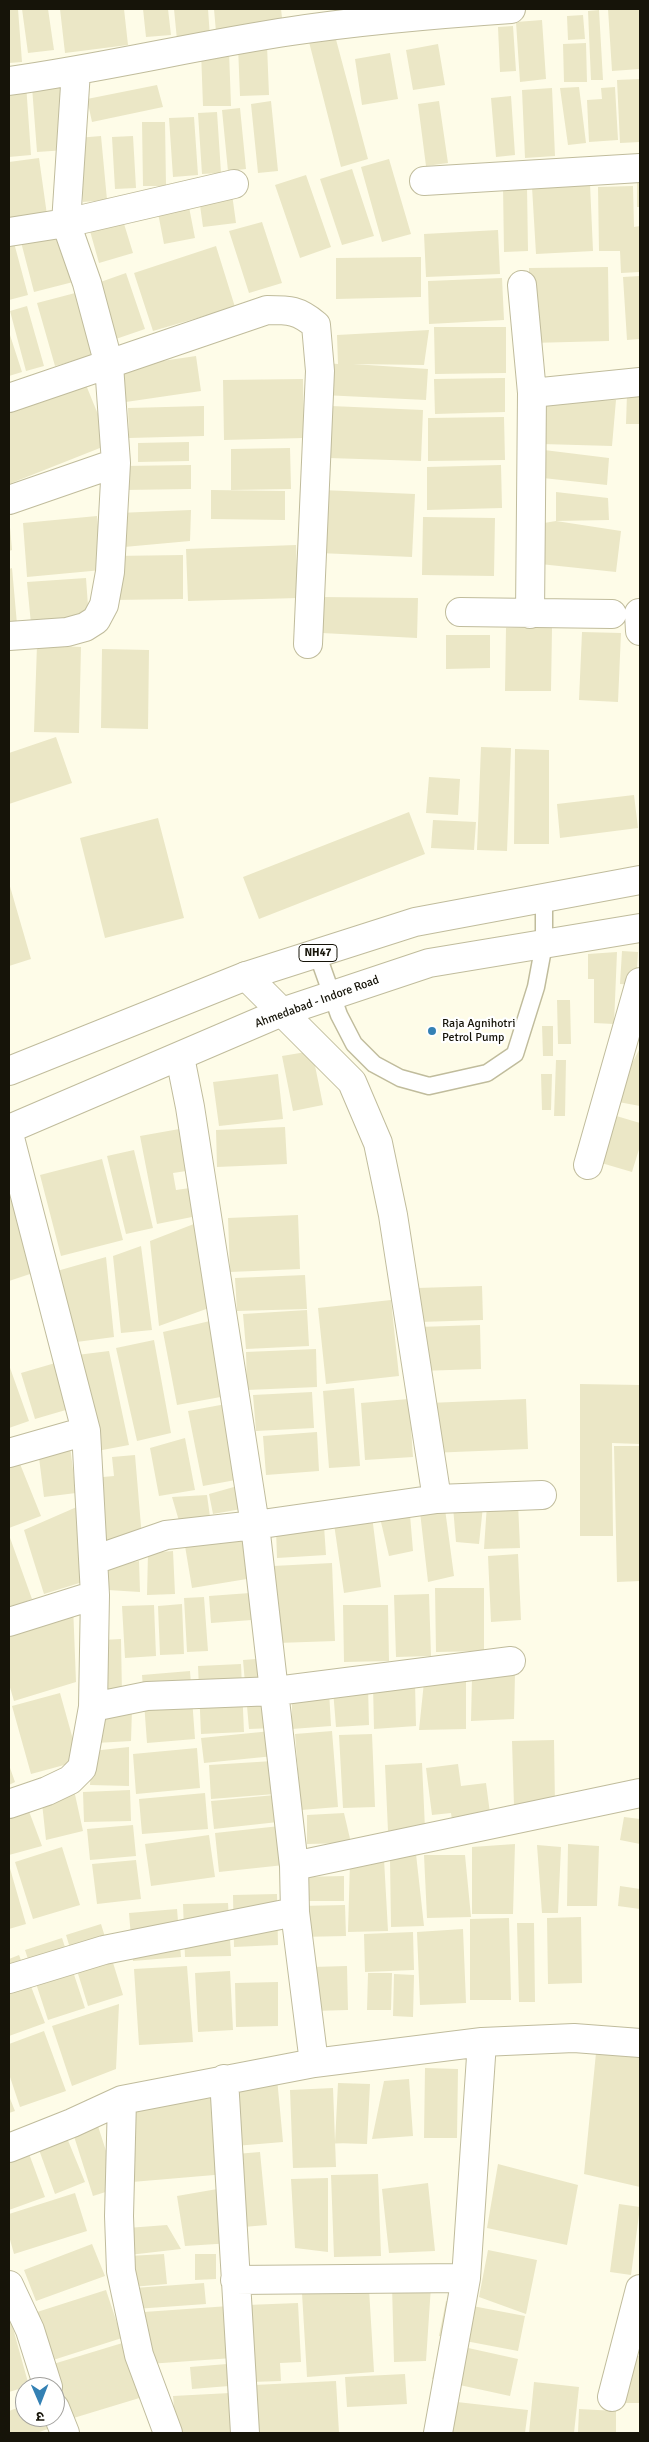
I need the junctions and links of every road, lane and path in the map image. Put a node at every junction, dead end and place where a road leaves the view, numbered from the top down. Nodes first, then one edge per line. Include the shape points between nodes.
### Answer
1 (511, 9) edge
2 (76, 71) junction
3 (9, 81) edge
4 (640, 168) edge
5 (424, 181) dead end
6 (234, 184) dead end
7 (66, 223) junction
8 (9, 232) edge
9 (522, 285) dead end
10 (109, 365) junction
11 (640, 382) edge
12 (532, 393) junction
13 (9, 398) edge
14 (116, 463) junction
15 (9, 500) edge
16 (460, 612) dead end
17 (530, 614) junction
18 (612, 614) dead end
19 (9, 636) edge
20 (308, 644) dead end
21 (640, 880) edge
22 (544, 898) junction
23 (640, 928) edge
24 (544, 944) junction
25 (317, 953) junction
26 (246, 976) junction
27 (640, 982) edge
28 (333, 995) junction
29 (282, 1012) junction
30 (180, 1057) junction
31 (9, 1071) edge
32 (9, 1129) edge
33 (9, 1134) edge
34 (588, 1165) dead end
35 (86, 1431) junction
36 (9, 1453) edge
37 (542, 1495) dead end
38 (437, 1499) junction
39 (255, 1525) junction
40 (94, 1560) junction
41 (95, 1595) junction
42 (9, 1622) edge
43 (510, 1661) dead end
44 (276, 1691) junction
45 (93, 1707) junction
46 (640, 1793) edge
47 (9, 1804) edge
48 (294, 1866) junction
49 (295, 1912) junction
50 (9, 1979) edge
51 (482, 2042) junction
52 (640, 2043) edge
53 (314, 2063) junction
54 (224, 2079) junction
55 (122, 2100) junction
56 (9, 2148) edge
57 (466, 2278) junction
58 (235, 2280) junction
59 (9, 2285) edge
60 (640, 2289) edge
61 (19, 2333) edge
62 (633, 2344) edge
63 (43, 2377) edge
64 (612, 2397) dead end
65 (168, 2433) edge
66 (245, 2433) edge
67 (438, 2433) edge

1 - 2 main road via 412,15 292,31
2 - 3 main road
2 - 7 main road
4 - 5 main road
6 - 7 main road
7 - 8 main road
7 - 10 main road via 88,283
9 - 12 main road
10 - 13 main road
10 - 14 main road
10 - 20 main road via 267,310 291,310 316,325 320,371
11 - 12 main road
12 - 17 main road
14 - 15 main road
14 - 19 main road via 110,572 104,605 96,620 86,627 67,632
16 - 17 main road
17 - 18 main road
21 - 22 main road, NH47
22 - 24 lane
22 - 25 main road, NH47 via 415,922
23 - 24 main road, Ahmedabad - Indore Road
24 - 28 main road, Ahmedabad - Indore Road via 429,963
24 - 28 lane via 536,987 515,1054 487,1072 429,1086 400,1078 374,1064 354,1044
25 - 26 main road, NH47
25 - 28 lane
26 - 29 main road
26 - 31 main road, NH47
27 - 34 main road
28 - 29 main road, Ahmedabad - Indore Road
29 - 30 main road, Ahmedabad - Indore Road
29 - 38 main road via 352,1082 378,1143 393,1215
30 - 32 main road, Ahmedabad - Indore Road
30 - 39 main road
33 - 35 main road
35 - 36 main road
35 - 40 main road
37 - 38 main road
38 - 39 main road
39 - 40 main road via 166,1535
39 - 44 main road
40 - 41 main road
41 - 42 main road
41 - 45 main road
43 - 44 main road
44 - 45 main road via 147,1696
44 - 48 main road
45 - 47 main road via 82,1768 70,1780 48,1791
46 - 48 main road
48 - 49 main road
49 - 50 main road via 104,1950
49 - 53 main road
51 - 52 main road via 574,2038
51 - 53 main road
51 - 57 main road
53 - 54 main road
54 - 55 main road
54 - 58 main road
55 - 56 main road
55 - 65 main road via 118,2216 121,2271 139,2356
57 - 58 main road
57 - 67 main road
58 - 66 main road
59 - 61 main road
60 - 62 main road
61 - 63 main road
62 - 64 main road

